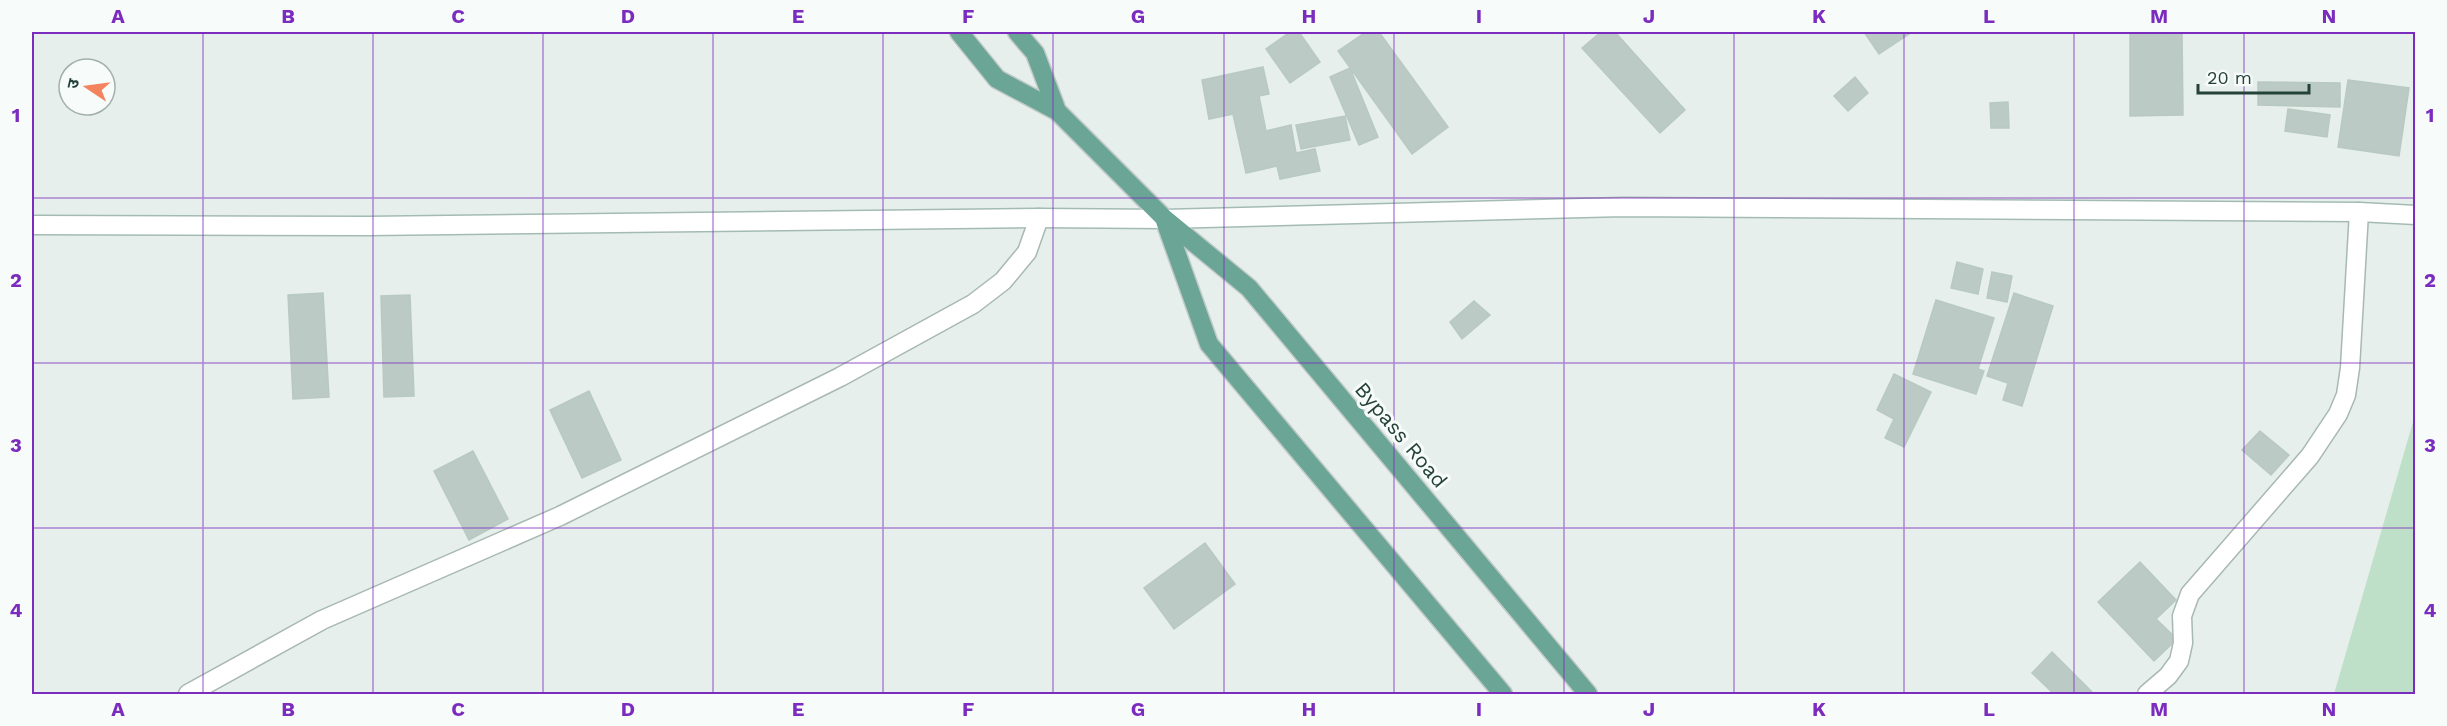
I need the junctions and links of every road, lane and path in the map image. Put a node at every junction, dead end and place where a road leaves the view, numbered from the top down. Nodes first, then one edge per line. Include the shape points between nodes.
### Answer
1 (959, 32) edge
2 (1017, 32) edge
3 (1057, 111) junction
4 (2359, 212) junction
5 (2415, 215) edge
6 (1039, 218) junction
7 (1165, 219) junction
8 (32, 225) edge
9 (188, 694) edge
10 (1503, 694) edge
11 (1588, 694) edge
12 (2148, 694) edge

1 - 3 main road, Bypass Road via 998,79
2 - 3 main road, Bypass Road via 1035,53
3 - 7 main road, Bypass Road
4 - 5 main road
4 - 7 main road via 1623,207
4 - 12 main road via 2350,368 2338,414 2310,456 2190,594 2182,616 2179,661
6 - 7 main road
6 - 8 main road via 368,226
6 - 9 main road via 1027,252 1003,281 973,304 840,377 560,516 322,620
7 - 10 main road, Bypass Road via 1209,344
7 - 11 main road, Bypass Road via 1249,288

